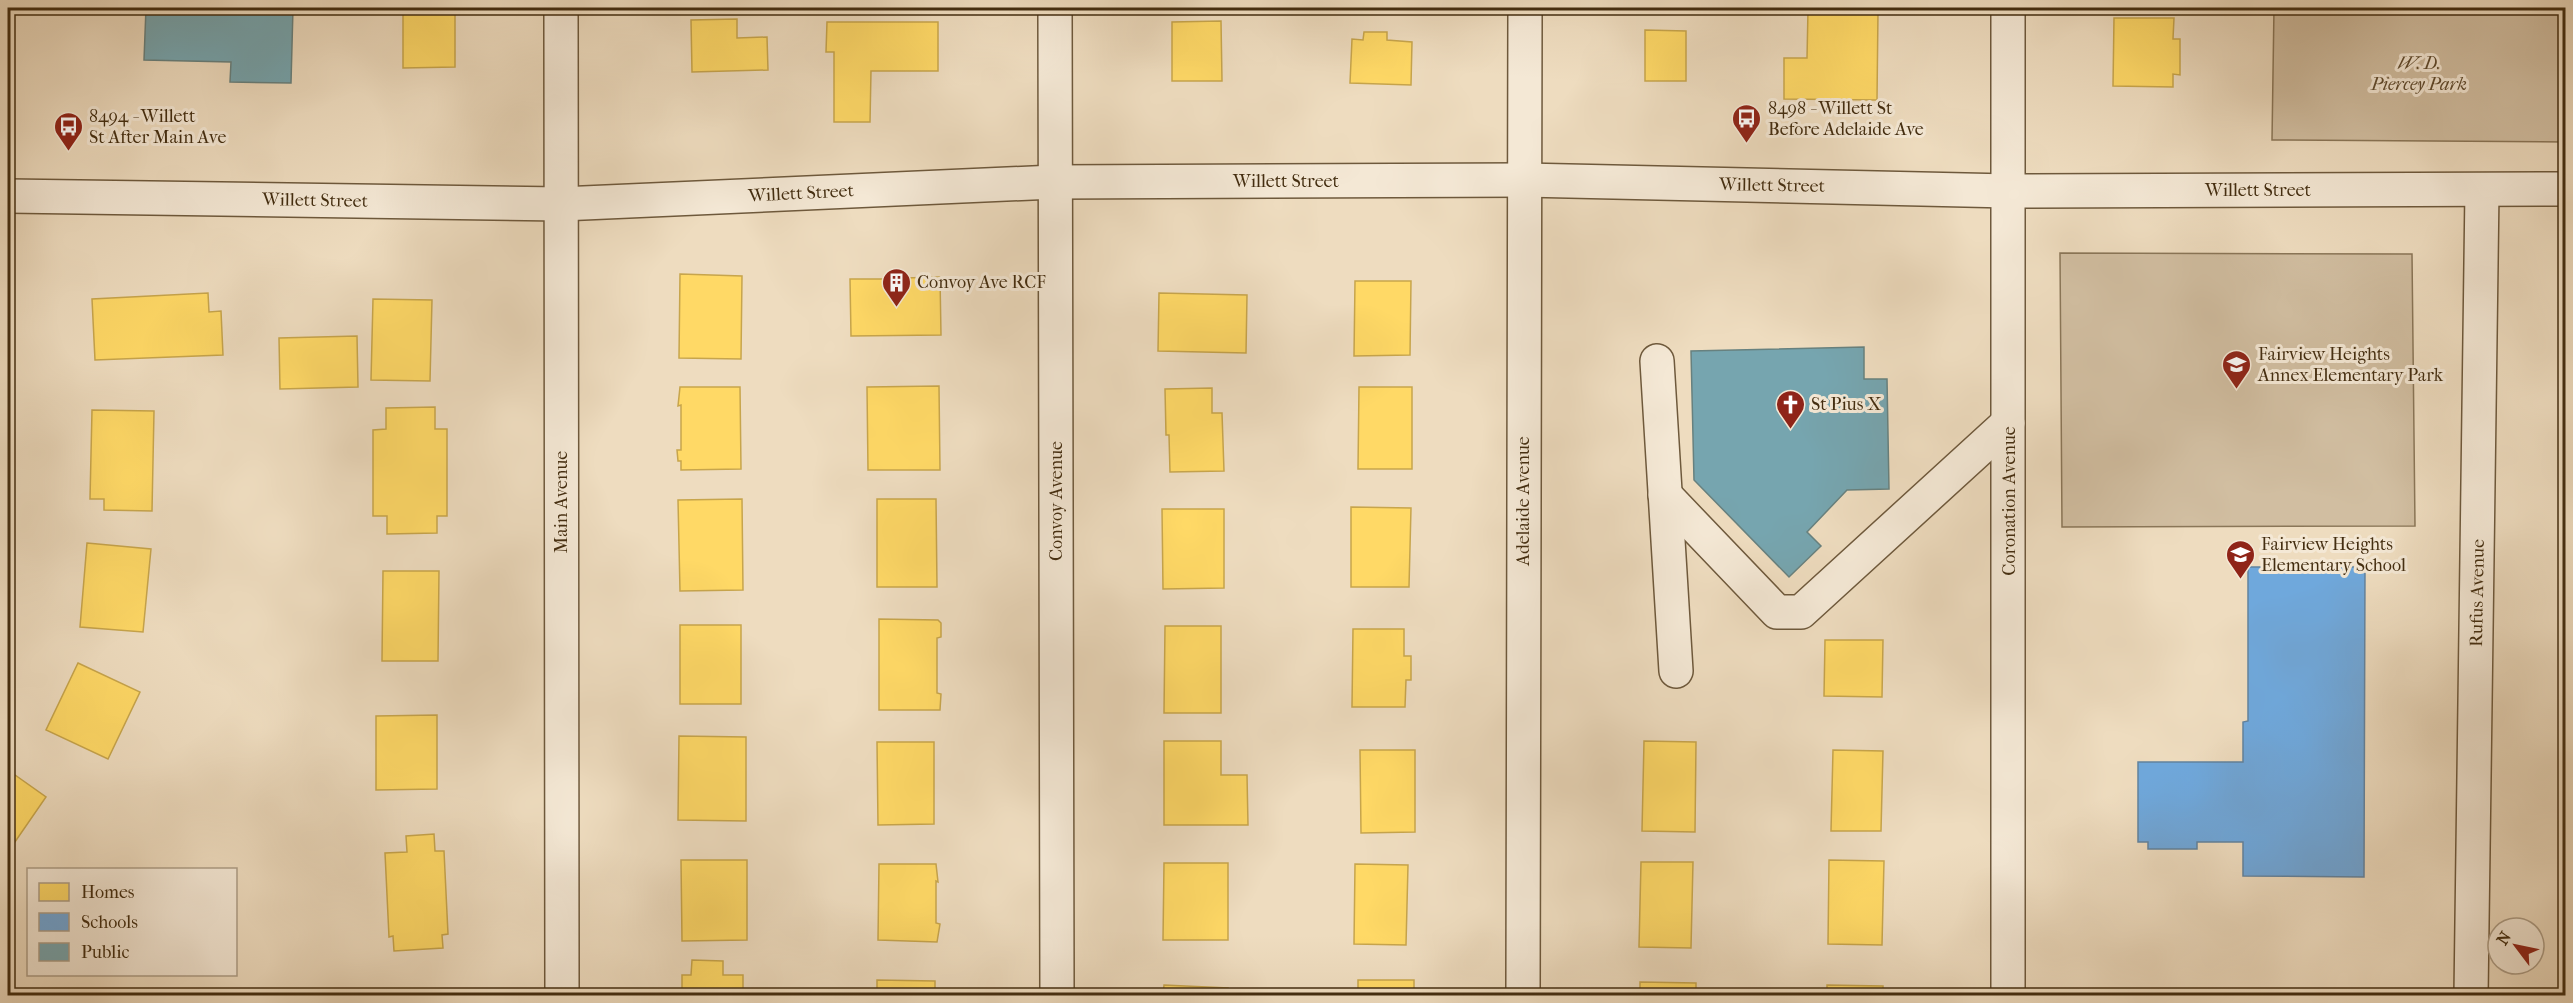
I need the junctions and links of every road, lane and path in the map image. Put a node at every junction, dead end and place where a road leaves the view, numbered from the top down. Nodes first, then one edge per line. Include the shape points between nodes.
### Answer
1 (561, 8) edge
2 (1056, 8) edge
3 (1525, 8) edge
4 (2008, 8) edge
5 (1524, 180) junction
6 (1054, 182) junction
7 (2565, 189) edge
8 (2009, 190) junction
9 (2482, 190) junction
10 (8, 196) edge
11 (561, 204) junction
12 (1657, 361) dead end
13 (2008, 423) junction
14 (1665, 495) junction
15 (1676, 671) dead end
16 (562, 996) edge
17 (1057, 996) edge
18 (1522, 996) edge
19 (2008, 996) edge
20 (2471, 996) edge

1 - 11 street, Main Avenue
2 - 6 street, Convoy Avenue
3 - 5 street, Adelaide Avenue
4 - 8 street, Coronation Avenue
5 - 6 street, Willett Street
5 - 8 street, Willett Street
5 - 18 street, Adelaide Avenue
6 - 11 street, Willett Street
6 - 17 street, Convoy Avenue
7 - 9 street, Willett Street
8 - 9 street, Willett Street
8 - 13 street, Coronation Avenue
9 - 20 street, Rufus Avenue
10 - 11 street, Willett Street
11 - 16 street, Main Avenue
12 - 14 street
13 - 14 street via 1801,612 1777,612
13 - 19 street, Coronation Avenue
14 - 15 street

